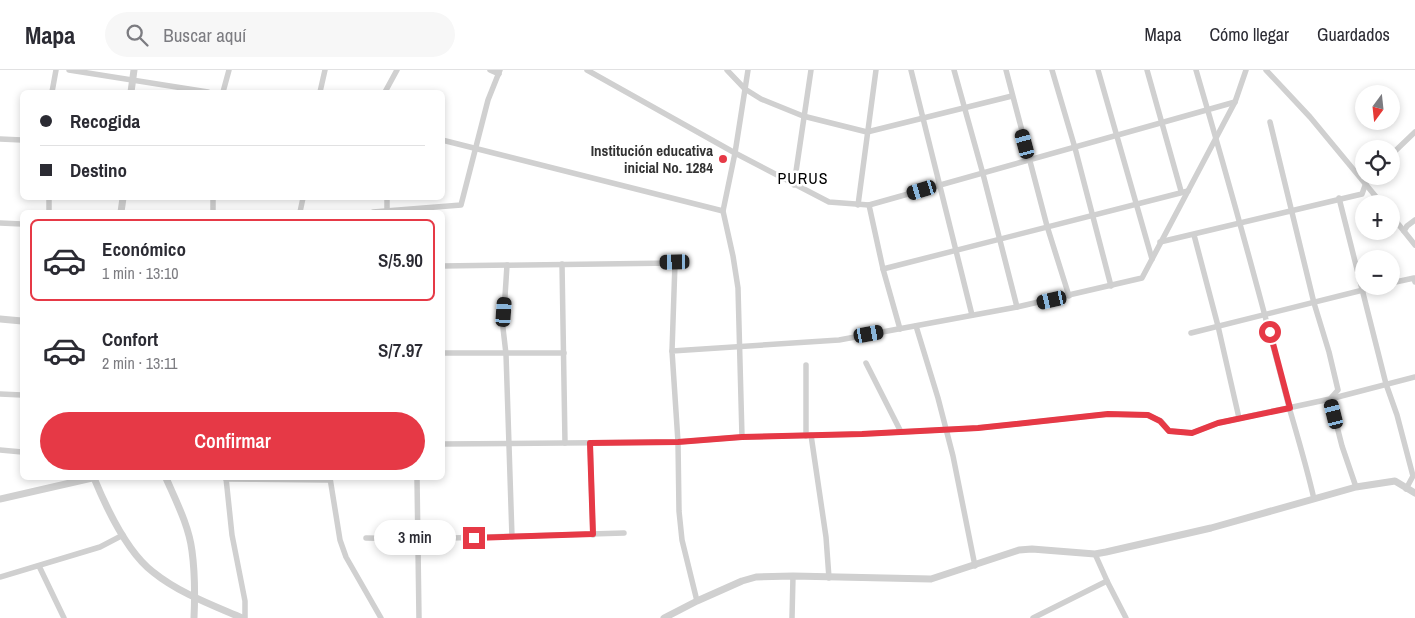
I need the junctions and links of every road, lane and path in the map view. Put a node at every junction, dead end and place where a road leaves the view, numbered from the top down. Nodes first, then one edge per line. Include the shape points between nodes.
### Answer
1 (56, 70) edge
2 (69, 70) edge
3 (134, 70) edge
4 (229, 70) edge
5 (325, 70) edge
6 (397, 70) edge
7 (490, 70) edge
8 (587, 70) edge
9 (727, 70) edge
10 (748, 70) edge
11 (810, 70) edge
12 (876, 70) edge
13 (911, 70) edge
14 (954, 70) edge
15 (1006, 70) edge
16 (1052, 70) edge
17 (1098, 70) edge
18 (1147, 70) edge
19 (1196, 70) edge
20 (1246, 70) edge
21 (1266, 70) edge
22 (500, 72) edge
23 (132, 79) junction
24 (52, 90) edge
25 (131, 90) edge
26 (196, 90) edge
27 (224, 90) edge
28 (320, 90) edge
29 (386, 90) edge
30 (745, 90) junction
31 (1012, 96) junction
32 (1235, 102) junction
33 (964, 107) junction
34 (1208, 109) junction
35 (804, 116) junction
36 (923, 117) junction
37 (1162, 122) junction
38 (1270, 122) dead end
39 (867, 132) junction
40 (1415, 132) edge
41 (1117, 135) junction
42 (1216, 139) junction
43 (0, 140) edge
44 (20, 140) edge
45 (445, 141) edge
46 (1400, 146) edge
47 (1075, 148) junction
48 (475, 149) junction
49 (735, 153) junction
50 (1029, 160) junction
51 (1355, 168) edge
52 (983, 174) junction
53 (794, 185) junction
54 (939, 185) junction
55 (1365, 185) edge
56 (1188, 191) junction
57 (1181, 192) junction
58 (1339, 198) junction
59 (1136, 204) junction
60 (858, 205) junction
61 (868, 206) junction
62 (418, 210) edge
63 (723, 211) junction
64 (1292, 211) junction
65 (1092, 214) junction
66 (1415, 220) edge
67 (0, 223) edge
68 (20, 224) edge
69 (1240, 224) junction
70 (1047, 226) junction
71 (1400, 226) edge
72 (1404, 231) junction
73 (1194, 235) junction
74 (1000, 239) junction
75 (1160, 242) junction
76 (1415, 245) edge
77 (956, 250) junction
78 (1152, 258) junction
79 (1355, 262) edge
80 (562, 264) junction
81 (507, 265) junction
82 (445, 266) edge
83 (883, 269) junction
84 (1400, 281) edge
85 (1415, 282) edge
86 (1111, 286) junction
87 (1355, 292) edge
88 (1363, 295) edge
89 (1069, 296) junction
90 (1314, 303) junction
91 (1017, 307) junction
92 (972, 315) junction
93 (1265, 315) junction
94 (0, 319) edge
95 (20, 321) edge
96 (916, 326) junction
97 (1218, 326) junction
98 (900, 329) junction
99 (1190, 333) dead end
100 (740, 347) junction
101 (672, 351) junction
102 (445, 353) edge
103 (564, 353) junction
104 (506, 354) junction
105 (866, 363) dead end
106 (806, 365) dead end
107 (1415, 377) edge
108 (1386, 384) junction
109 (0, 394) edge
110 (20, 396) edge
111 (1330, 399) junction
112 (1290, 408) junction
113 (1239, 418) junction
114 (946, 429) junction
115 (901, 432) junction
116 (809, 435) junction
117 (742, 437) junction
118 (678, 442) junction
119 (565, 443) junction
120 (590, 443) junction
121 (445, 444) edge
122 (509, 444) junction
123 (0, 450) edge
124 (20, 452) edge
125 (84, 480) edge
126 (94, 480) edge
127 (167, 480) edge
128 (226, 480) edge
129 (330, 480) edge
130 (417, 480) edge
131 (1356, 487) junction
132 (1406, 489) junction
133 (1415, 493) edge
134 (0, 499) edge
135 (1314, 499) junction
136 (624, 533) dead end
137 (593, 534) junction
138 (123, 535) junction
139 (512, 537) junction
140 (366, 538) dead end
141 (418, 539) junction
142 (1095, 554) junction
143 (39, 566) junction
144 (975, 566) junction
145 (793, 576) junction
146 (0, 577) edge
147 (829, 578) junction
148 (1106, 581) junction
149 (194, 598) junction
150 (697, 601) junction
151 (64, 618) edge
152 (194, 618) edge
153 (244, 618) edge
154 (381, 618) edge
155 (419, 618) edge
156 (664, 618) edge
157 (792, 618) edge
158 (1033, 618) edge
159 (1126, 618) edge

1 - 24 street
2 - 23 street
3 - 23 street
4 - 27 street
5 - 28 street
6 - 29 street
7 - 22 street
8 - 49 street
9 - 30 street
10 - 30 street
11 - 35 street
12 - 39 street
13 - 36 street
14 - 33 street
15 - 31 street
16 - 47 street
17 - 41 street
18 - 37 street
19 - 34 street
20 - 32 street
21 - 51 street
22 - 48 street via 488,100
23 - 25 street
23 - 26 street
30 - 35 street
30 - 49 street
31 - 33 street
31 - 50 street
32 - 34 street
32 - 42 street
33 - 36 street
33 - 52 street
34 - 37 street
34 - 42 street
35 - 39 street
35 - 53 street
36 - 39 street
36 - 54 street
37 - 41 street
37 - 57 street
38 - 64 street
39 - 60 street
40 - 46 street
41 - 47 street
41 - 59 street
42 - 56 street
42 - 69 street
43 - 44 street
45 - 48 street
47 - 50 street
47 - 65 street
48 - 62 street via 461,205
48 - 63 street
49 - 53 street
49 - 63 street
50 - 52 street
50 - 70 street
52 - 54 street
52 - 74 street
53 - 60 street via 829,202
54 - 61 street
54 - 77 street
55 - 58 street via 1362,194
56 - 57 street
56 - 75 street
57 - 59 street
58 - 64 street
58 - 79 street
59 - 65 street
59 - 78 street
60 - 61 street
61 - 83 street
63 - 100 street via 738,288
64 - 69 street
64 - 90 street
65 - 70 street
65 - 86 street
66 - 72 street
67 - 68 street
69 - 73 street
69 - 93 street
70 - 74 street
70 - 89 street
71 - 72 street
72 - 76 street
73 - 75 street
73 - 97 street
74 - 77 street
74 - 91 street
75 - 78 street
77 - 83 street
77 - 92 street
78 - 86 street via 1142,278
80 - 81 street
80 - 101 street via 675,262
80 - 103 street
81 - 82 street
81 - 104 street via 503,328
83 - 98 street
84 - 85 street via 1414,278
86 - 89 street
87 - 90 street
88 - 108 street
89 - 91 street
90 - 93 street
90 - 111 street via 1338,390
91 - 92 street
92 - 96 street
93 - 97 street
93 - 112 street
94 - 95 street
96 - 98 street
96 - 114 street
97 - 99 street
97 - 113 street
98 - 100 street via 839,340
100 - 101 street
100 - 117 street
101 - 118 street
102 - 104 street
103 - 104 street
103 - 119 street
104 - 122 street
105 - 115 street
106 - 116 street
107 - 108 street
108 - 111 street
108 - 132 street via 1413,476
109 - 110 street
111 - 112 street
111 - 131 street
112 - 113 street
112 - 135 street
113 - 114 street via 1192,433 1169,431 1148,415 1130,414
114 - 115 street
114 - 144 street
115 - 116 street
116 - 117 street
116 - 147 street via 826,537
117 - 118 street
118 - 120 street
118 - 150 street via 682,540
119 - 120 street
119 - 122 street
120 - 137 street
121 - 122 street
122 - 139 street
123 - 124 street
125 - 134 street
126 - 138 street
127 - 149 street via 180,509 192,550
128 - 153 street via 232,535 245,601
129 - 154 street via 346,557
130 - 141 street
131 - 132 street via 1395,481
131 - 135 street
132 - 133 street
135 - 142 street via 1211,528
136 - 137 street
137 - 139 street
138 - 143 street via 100,547
138 - 149 street via 152,572
139 - 141 street
140 - 141 street
141 - 155 street
142 - 144 street via 1026,549
142 - 148 street
143 - 146 street
143 - 151 street
144 - 147 street via 931,579
145 - 147 street
145 - 150 street via 742,580
145 - 157 street
148 - 158 street
148 - 159 street
149 - 152 street
149 - 153 street
150 - 156 street

